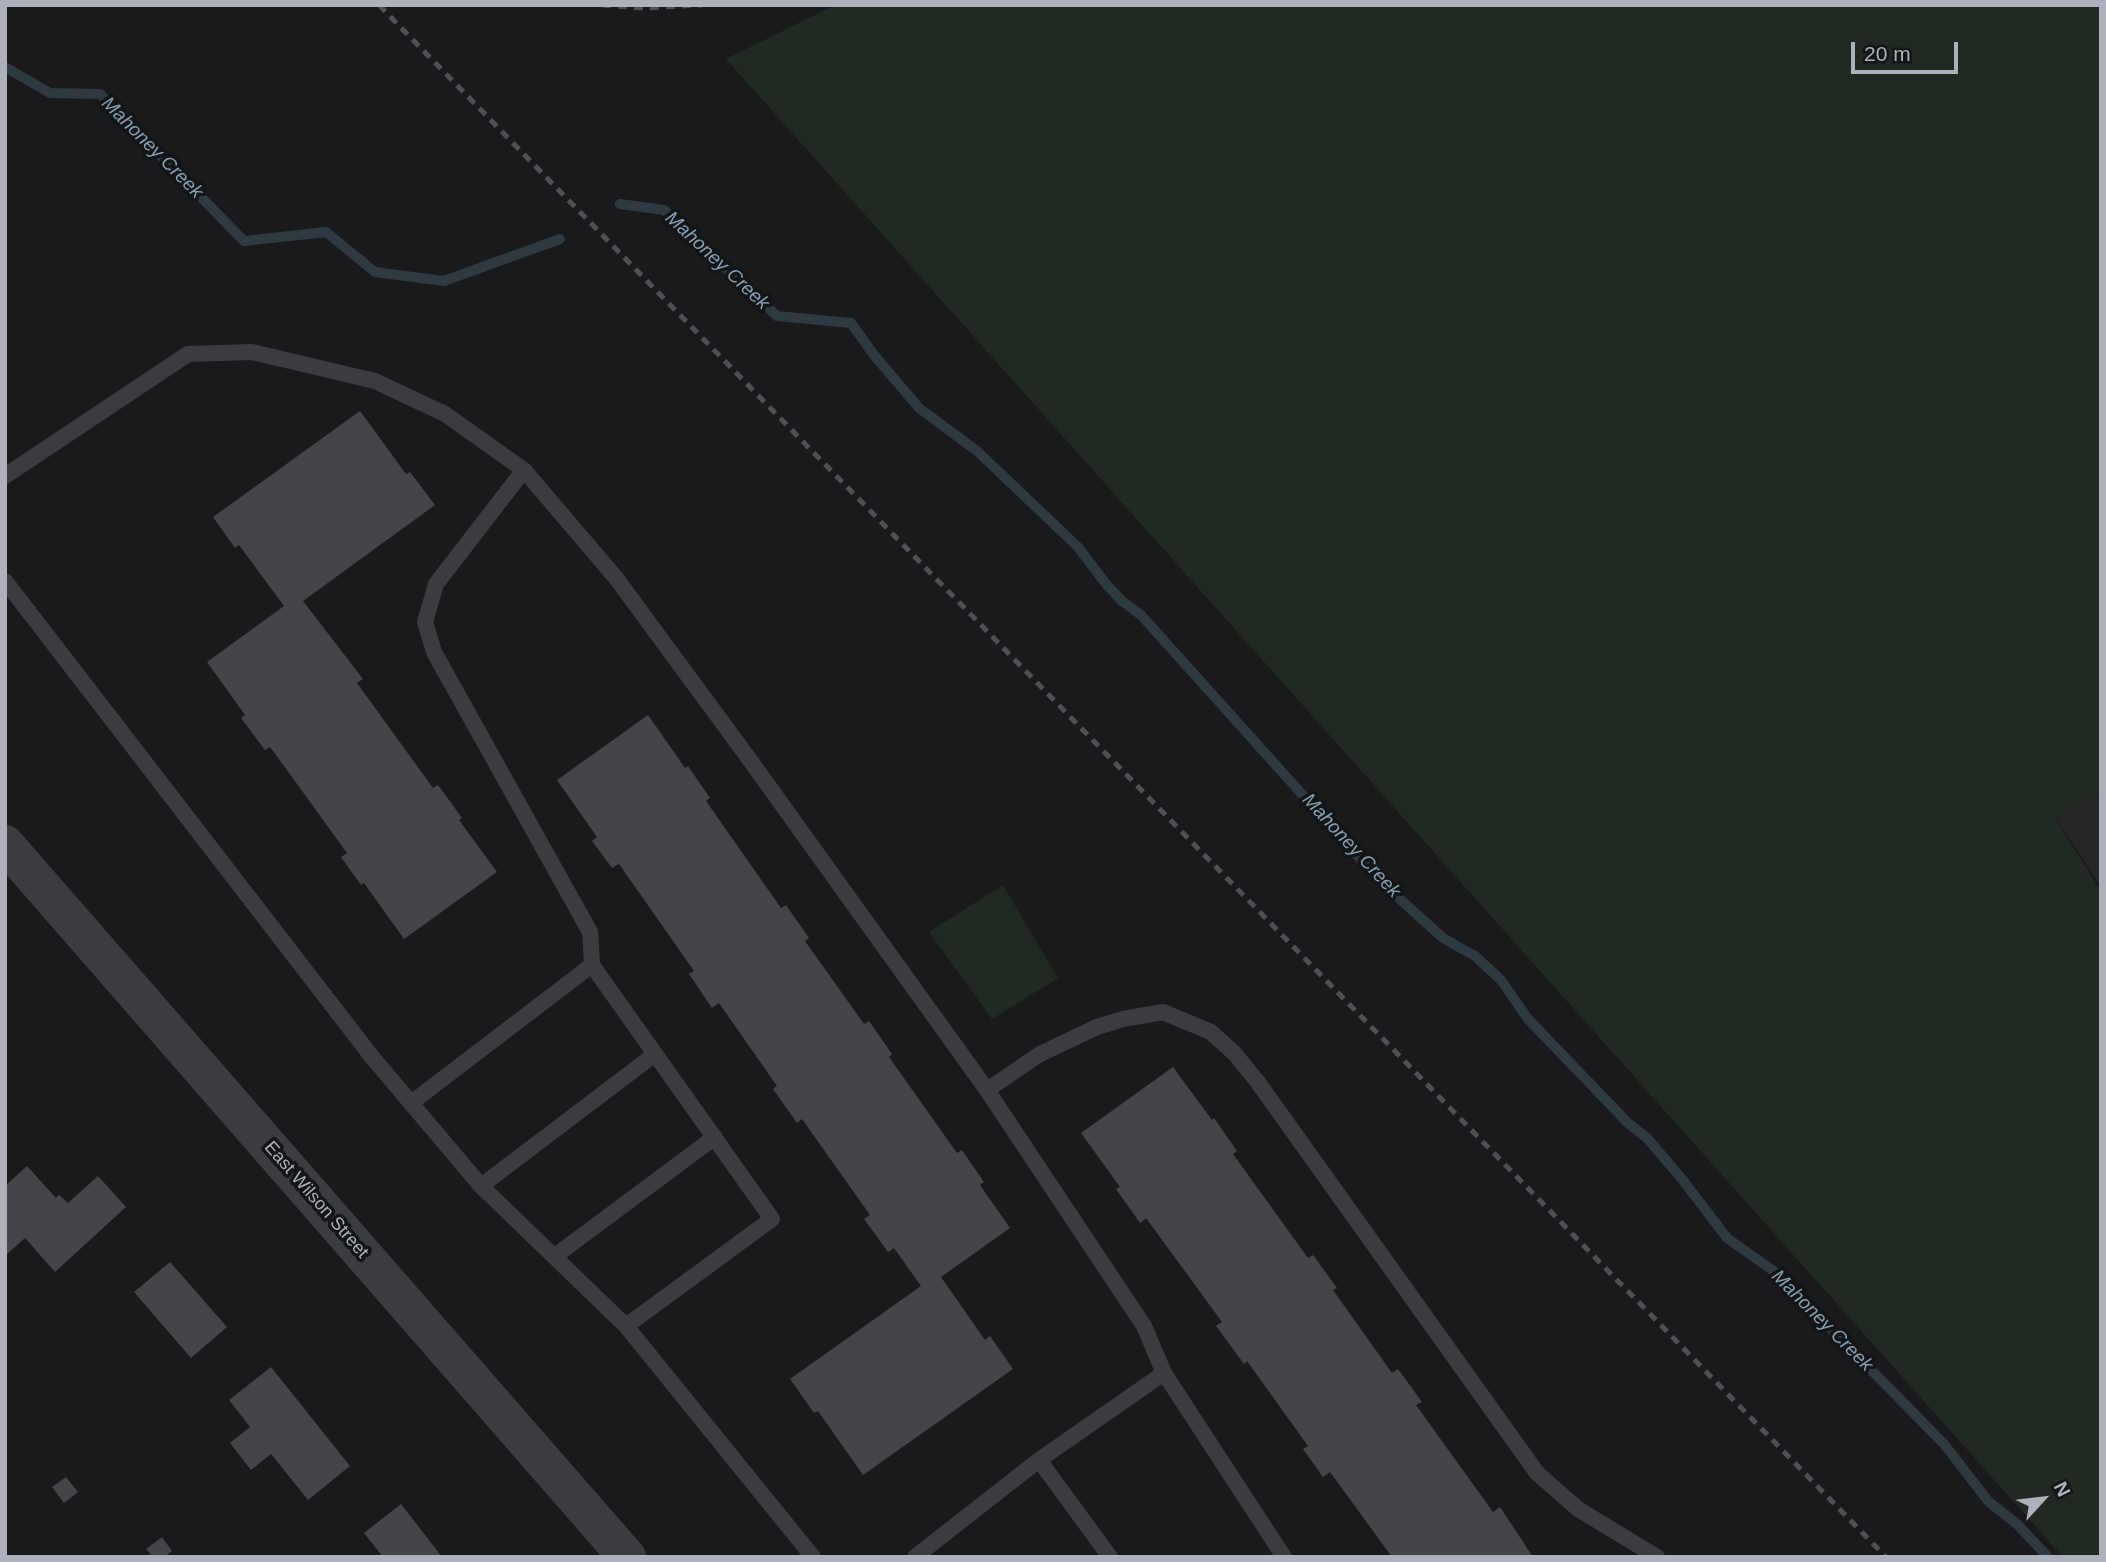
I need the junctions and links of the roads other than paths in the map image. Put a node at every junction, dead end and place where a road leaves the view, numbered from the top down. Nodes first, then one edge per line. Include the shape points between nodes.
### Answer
1 (524, 470) junction
2 (5, 476) edge
3 (5, 581) edge
4 (5, 844) edge
5 (592, 965) junction
6 (655, 1054) junction
7 (986, 1090) junction
8 (411, 1103) junction
9 (715, 1137) junction
10 (481, 1186) junction
11 (555, 1256) junction
12 (626, 1326) junction
13 (1164, 1373) junction
14 (1039, 1460) junction
15 (627, 1557) edge
16 (813, 1557) edge
17 (915, 1557) edge
18 (1110, 1557) edge
19 (1284, 1557) edge
20 (1657, 1557) edge

1 - 2 lane via 445,415 375,381 252,352 188,354
1 - 5 lane via 436,584 425,622 434,652 590,932
1 - 7 lane via 616,578
3 - 8 lane
4 - 15 street, East Wilson Street
5 - 6 lane
5 - 8 lane
6 - 9 lane
6 - 10 lane
7 - 13 lane via 1144,1326
7 - 20 lane via 1040,1054 1123,1018 1163,1012 1210,1032 1257,1081 1537,1474 1578,1509
8 - 10 lane
9 - 11 lane
9 - 12 lane via 772,1219
10 - 11 lane
11 - 12 lane
12 - 16 lane
13 - 14 lane
13 - 19 lane
14 - 17 lane
14 - 18 lane

